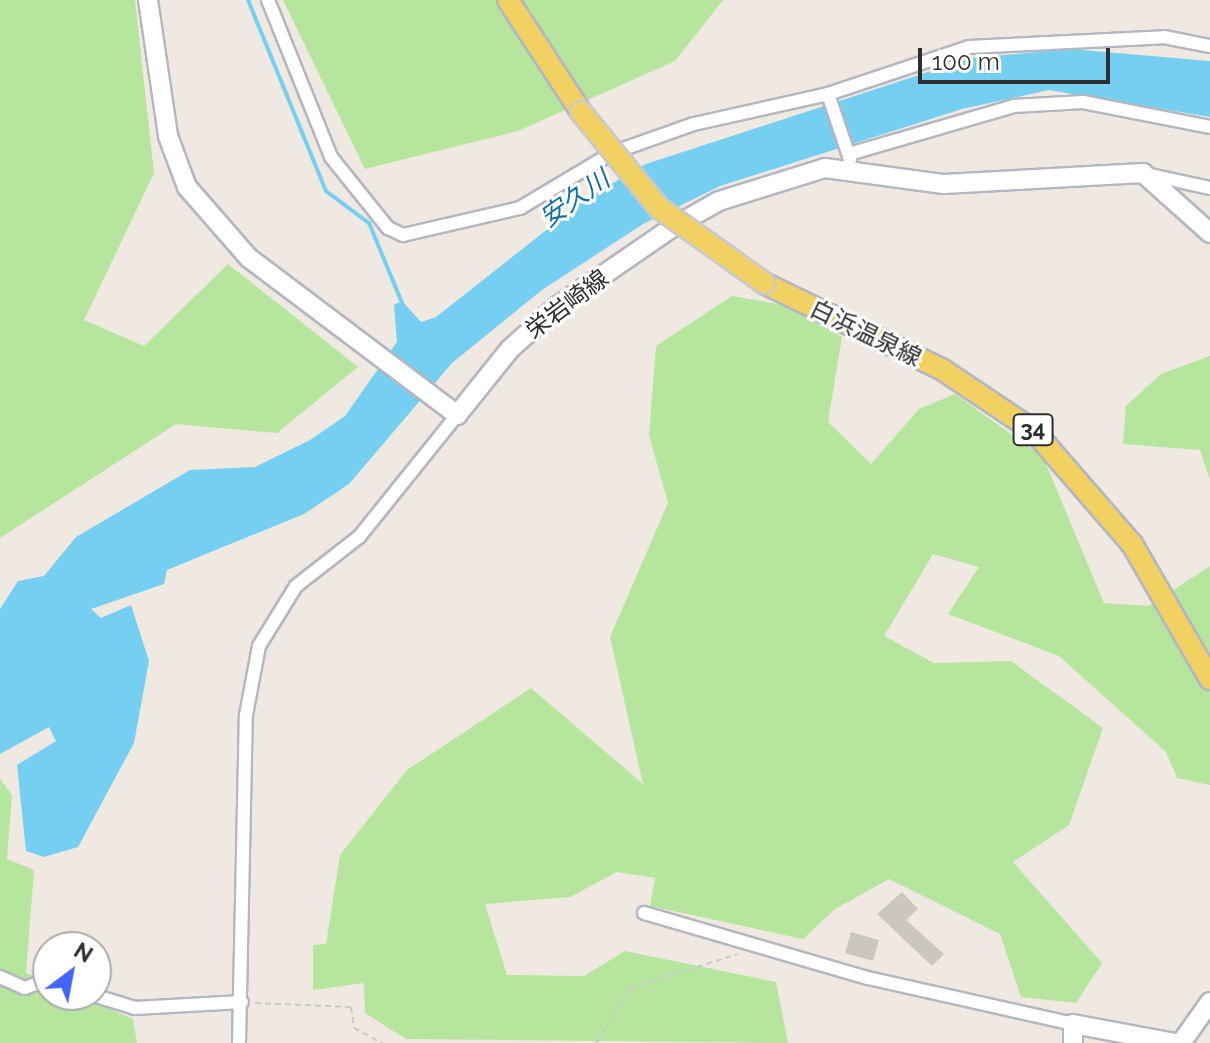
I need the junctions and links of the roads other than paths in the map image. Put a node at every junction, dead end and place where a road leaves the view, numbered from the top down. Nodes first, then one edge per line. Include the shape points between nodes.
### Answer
1 (148, 0) edge
2 (268, 0) edge
3 (506, 0) edge
4 (1210, 46) edge
5 (829, 97) junction
6 (1210, 127) edge
7 (851, 161) junction
8 (1143, 173) junction
9 (1210, 188) edge
10 (1210, 233) edge
11 (457, 415) junction
12 (1210, 679) edge
13 (644, 913) dead end
14 (0, 977) edge
15 (32, 985) edge
16 (112, 1001) edge
17 (242, 1002) junction
18 (1210, 1002) edge
19 (1073, 1024) junction
20 (239, 1043) edge
21 (1073, 1043) edge
22 (1178, 1043) edge

1 - 11 main road via 168,136 187,187 249,258
2 - 5 street via 331,157 388,228 403,235 520,208 612,153 743,108
3 - 12 main road, 白浜温泉線 / 34, bridge via 581,112 674,222 764,283 943,370 1034,431 1108,511
4 - 5 street via 1164,37 969,47
5 - 7 street
6 - 7 street via 1083,102 1014,106
7 - 8 main road, 栄岩崎線 via 944,184
7 - 11 main road, 栄岩崎線 via 719,201 673,227 558,306 510,349
8 - 9 street
8 - 10 main road
11 - 17 street via 359,537 296,586 259,646 246,715
13 - 19 street via 868,978
14 - 15 street via 25,988
16 - 17 street via 135,1008
17 - 20 street
18 - 22 main road
19 - 21 main road
19 - 22 main road

